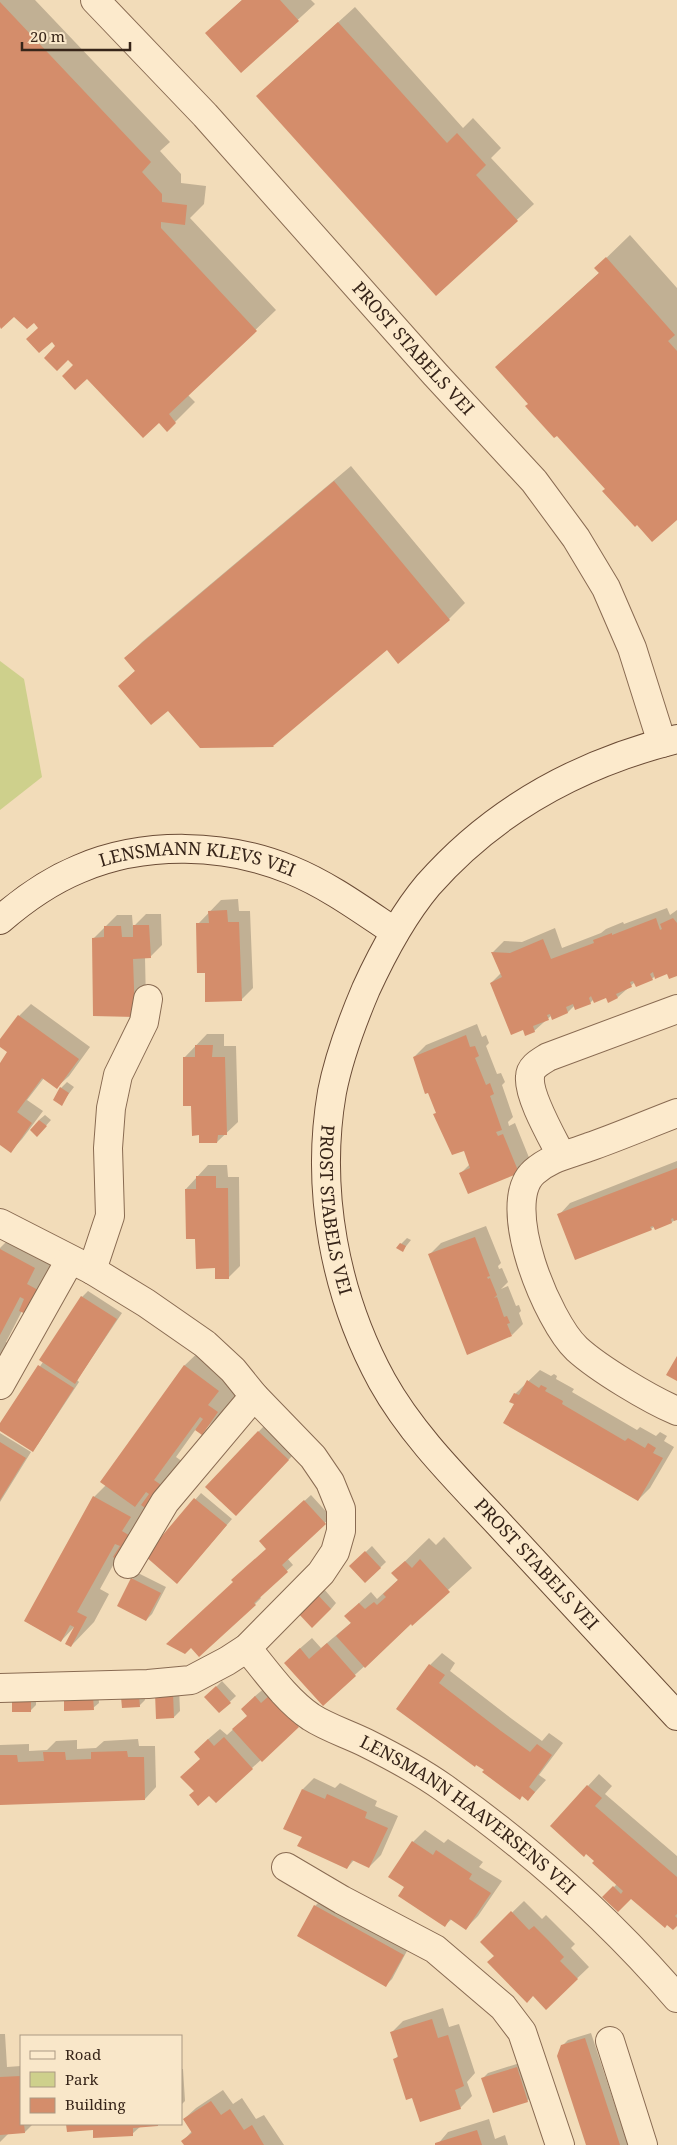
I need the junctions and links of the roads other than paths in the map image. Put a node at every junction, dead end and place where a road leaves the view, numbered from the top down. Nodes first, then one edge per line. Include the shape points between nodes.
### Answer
1 (95, 0) edge
2 (670, 741) edge
3 (0, 920) edge
4 (395, 932) junction
5 (148, 999) dead end
6 (677, 1009) edge
7 (677, 1112) edge
8 (561, 1155) junction
9 (0, 1223) edge
10 (81, 1265) junction
11 (0, 1385) edge
12 (254, 1396) junction
13 (677, 1411) edge
14 (128, 1564) dead end
15 (247, 1648) junction
16 (0, 1688) edge
17 (677, 1716) edge
18 (286, 1867) dead end
19 (677, 1998) edge
20 (610, 2041) dead end
21 (560, 2145) edge
22 (643, 2145) edge

1 - 2 street, PROST STABELS VEI via 205,115 534,481 576,538 606,588
2 - 4 street, PROST STABELS VEI via 576,774 547,788 503,818 429,884
3 - 4 street, LENSMANN KLEVS VEI via 40,890 79,869 126,855 184,850 242,855 291,870
4 - 17 street, PROST STABELS VEI via 372,976 342,1051 332,1091 328,1127 327,1170 332,1231 356,1325 385,1386 436,1455
5 - 10 street via 144,1022 118,1075 111,1108 108,1148 110,1216
6 - 8 street via 548,1057 534,1066 530,1077 535,1102
7 - 8 street
8 - 13 street via 533,1173 523,1186 523,1237 539,1284 560,1329 577,1349 610,1373
9 - 10 street
10 - 11 street
10 - 12 street via 205,1344 233,1370
12 - 14 street via 165,1502
12 - 15 street via 313,1458 330,1482 340,1509 341,1531 335,1552 321,1573
15 - 16 street via 192,1680
15 - 19 street, LENSMANN HAAVERSENS VEI via 296,1705 311,1717 364,1742 443,1787 560,1879 598,1913
18 - 21 street via 435,1949 503,2006 522,2032
20 - 22 street

